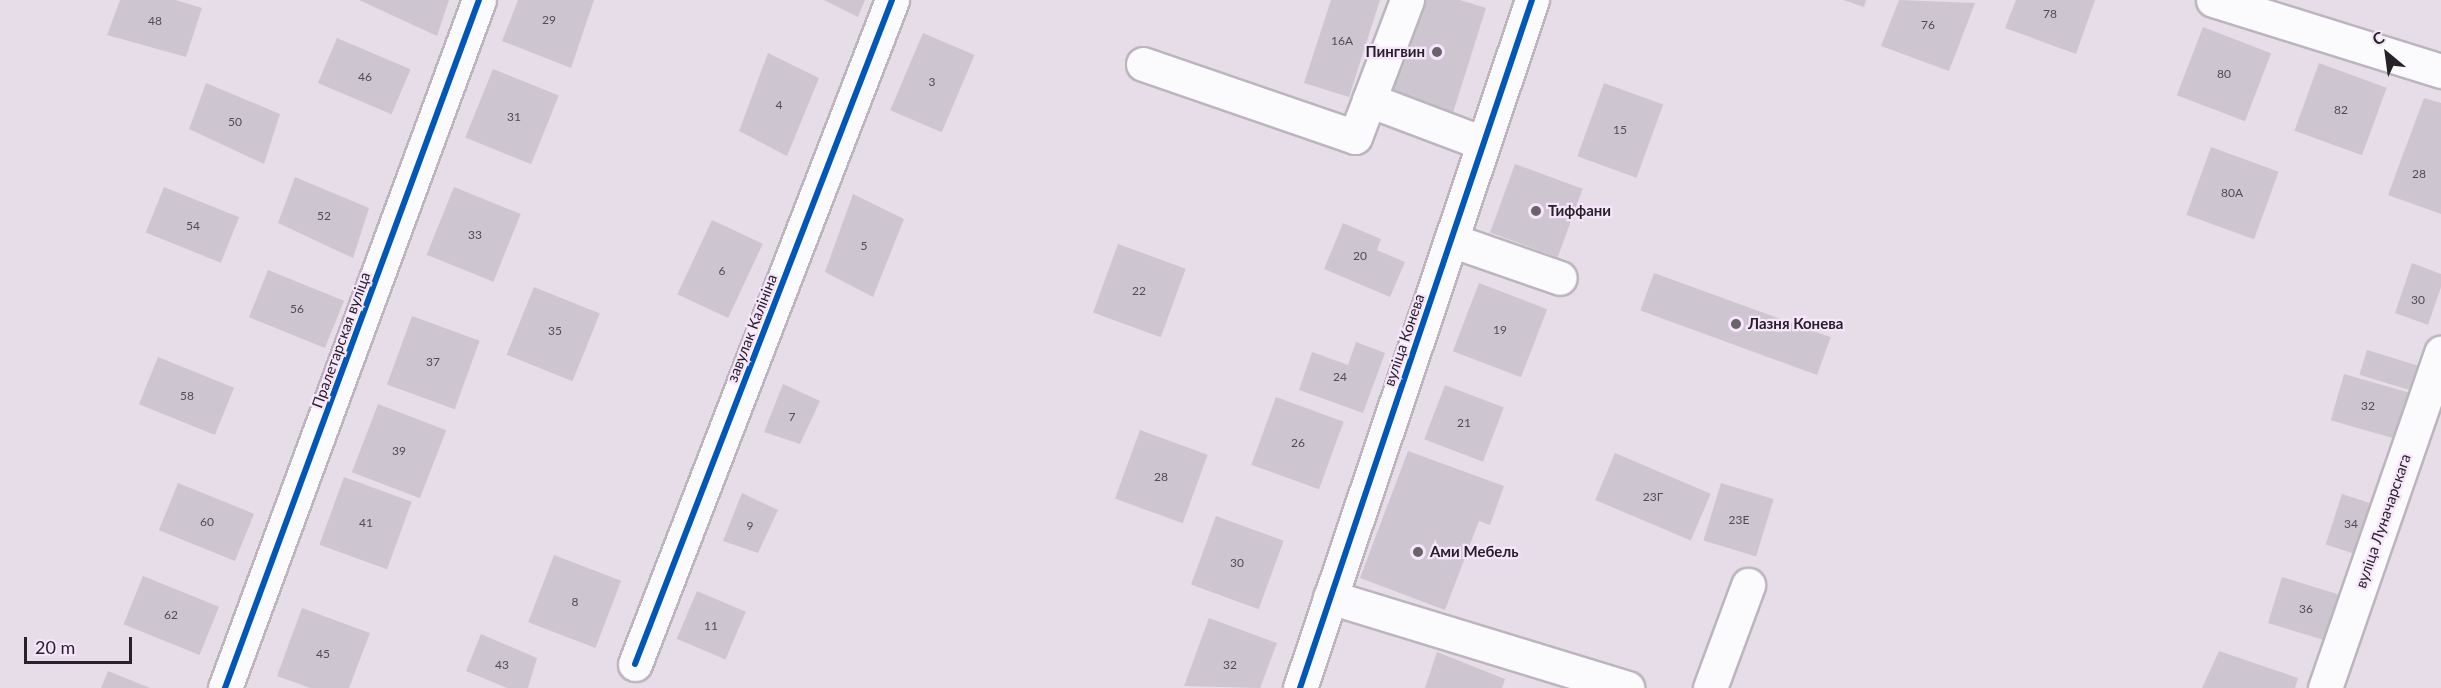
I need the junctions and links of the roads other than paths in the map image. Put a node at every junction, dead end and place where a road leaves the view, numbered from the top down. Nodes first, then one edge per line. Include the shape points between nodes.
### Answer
1 (479, 0) edge
2 (892, 0) edge
3 (1407, 0) edge
4 (1532, 0) edge
5 (2213, 0) edge
6 (1143, 64) dead end
7 (2441, 71) edge
8 (1369, 100) junction
9 (1483, 143) junction
10 (1451, 240) junction
11 (1560, 278) dead end
12 (2441, 353) edge
13 (1748, 585) dead end
14 (1330, 597) junction
15 (635, 664) dead end
16 (225, 688) edge
17 (1300, 688) edge
18 (1627, 688) edge
19 (1710, 688) edge
20 (2325, 688) edge

1 - 16 street, Пралетарская вуліца
2 - 15 street, завулак Калініна
3 - 8 street
4 - 9 street, вуліца Конева
5 - 7 street
6 - 8 street via 1355,137
8 - 9 street
9 - 10 street, вуліца Конева
10 - 11 street
10 - 14 street, вуліца Конева
12 - 20 street, вуліца Луначарскага
13 - 19 street
14 - 17 street, вуліца Конева
14 - 18 street

